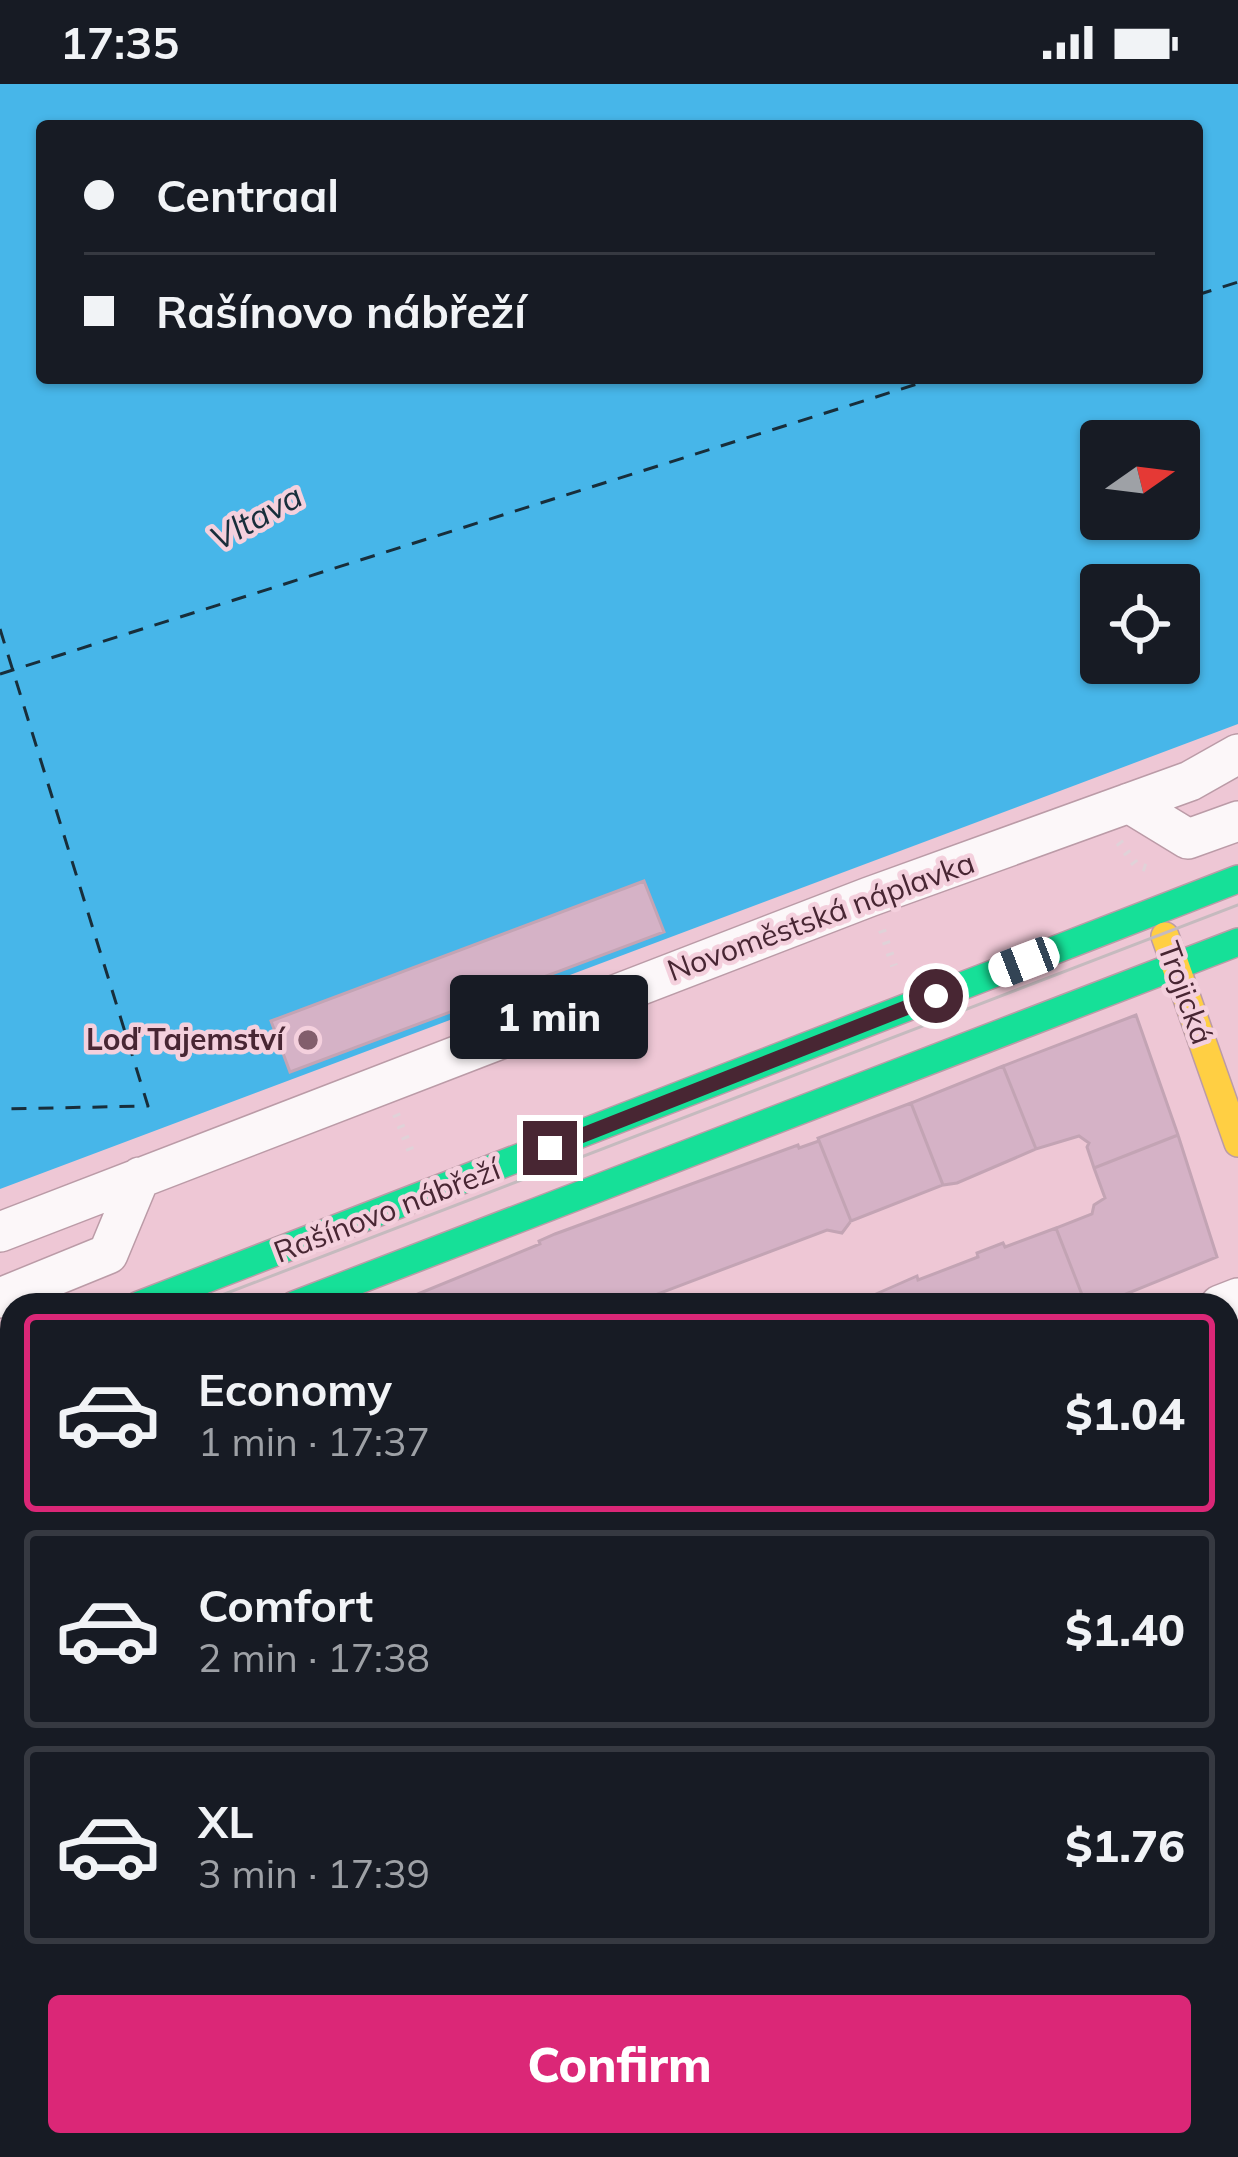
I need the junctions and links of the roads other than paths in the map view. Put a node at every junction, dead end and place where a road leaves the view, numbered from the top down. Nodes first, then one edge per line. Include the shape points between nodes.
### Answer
1 (1238, 754) edge
2 (1130, 803) junction
3 (1238, 821) edge
4 (1238, 879) edge
5 (1155, 911) junction
6 (1238, 943) edge
7 (1177, 966) junction
8 (1238, 1143) edge
9 (140, 1178) junction
10 (0, 1232) edge
11 (307, 1243) junction
12 (12, 1293) edge
13 (172, 1293) edge
14 (316, 1293) edge
15 (338, 1293) edge

1 - 2 street, Novoměstská náplavka
2 - 3 street via 1188,838
2 - 9 street, Novoměstská náplavka
4 - 5 main road, Rašínovo nábřeží
5 - 7 main road, Trojická
5 - 11 main road, Rašínovo nábřeží
6 - 7 main road, Rašínovo nábřeží
7 - 8 main road, Trojická
7 - 15 main road, Rašínovo nábřeží
9 - 10 street, Novoměstská náplavka
9 - 12 street via 108,1254
11 - 13 main road, Rašínovo nábřeží
11 - 14 street

